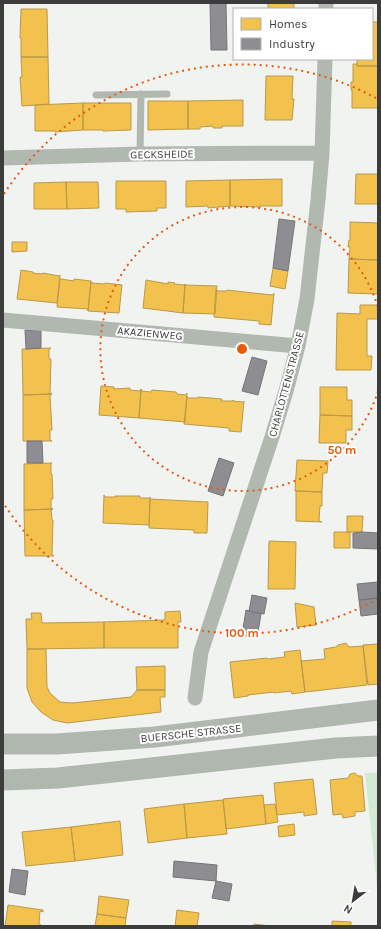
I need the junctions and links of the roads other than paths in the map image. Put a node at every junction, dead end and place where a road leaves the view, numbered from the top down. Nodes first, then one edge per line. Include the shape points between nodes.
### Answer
1 (325, 60) edge
2 (141, 94) junction
3 (167, 94) dead end
4 (96, 95) dead end
5 (322, 153) junction
6 (140, 154) junction
7 (3, 158) edge
8 (3, 320) edge
9 (298, 346) junction
10 (196, 698) dead end
11 (378, 710) edge
12 (3, 744) edge
13 (378, 746) edge
14 (3, 780) edge

1 - 5 street, CHARLOTTENSTRASSE
2 - 3 lane
2 - 4 lane
2 - 6 lane
5 - 6 street, GECKSHEIDE
5 - 9 street, CHARLOTTENSTRASSE via 312,259
6 - 7 street, GECKSHEIDE
8 - 9 street, AKAZIENWEG
9 - 10 street, CHARLOTTENSTRASSE via 272,437 201,652
11 - 12 main road, BUERSCHE STRASSE via 155,737 57,744
13 - 14 main road via 336,748 58,778

